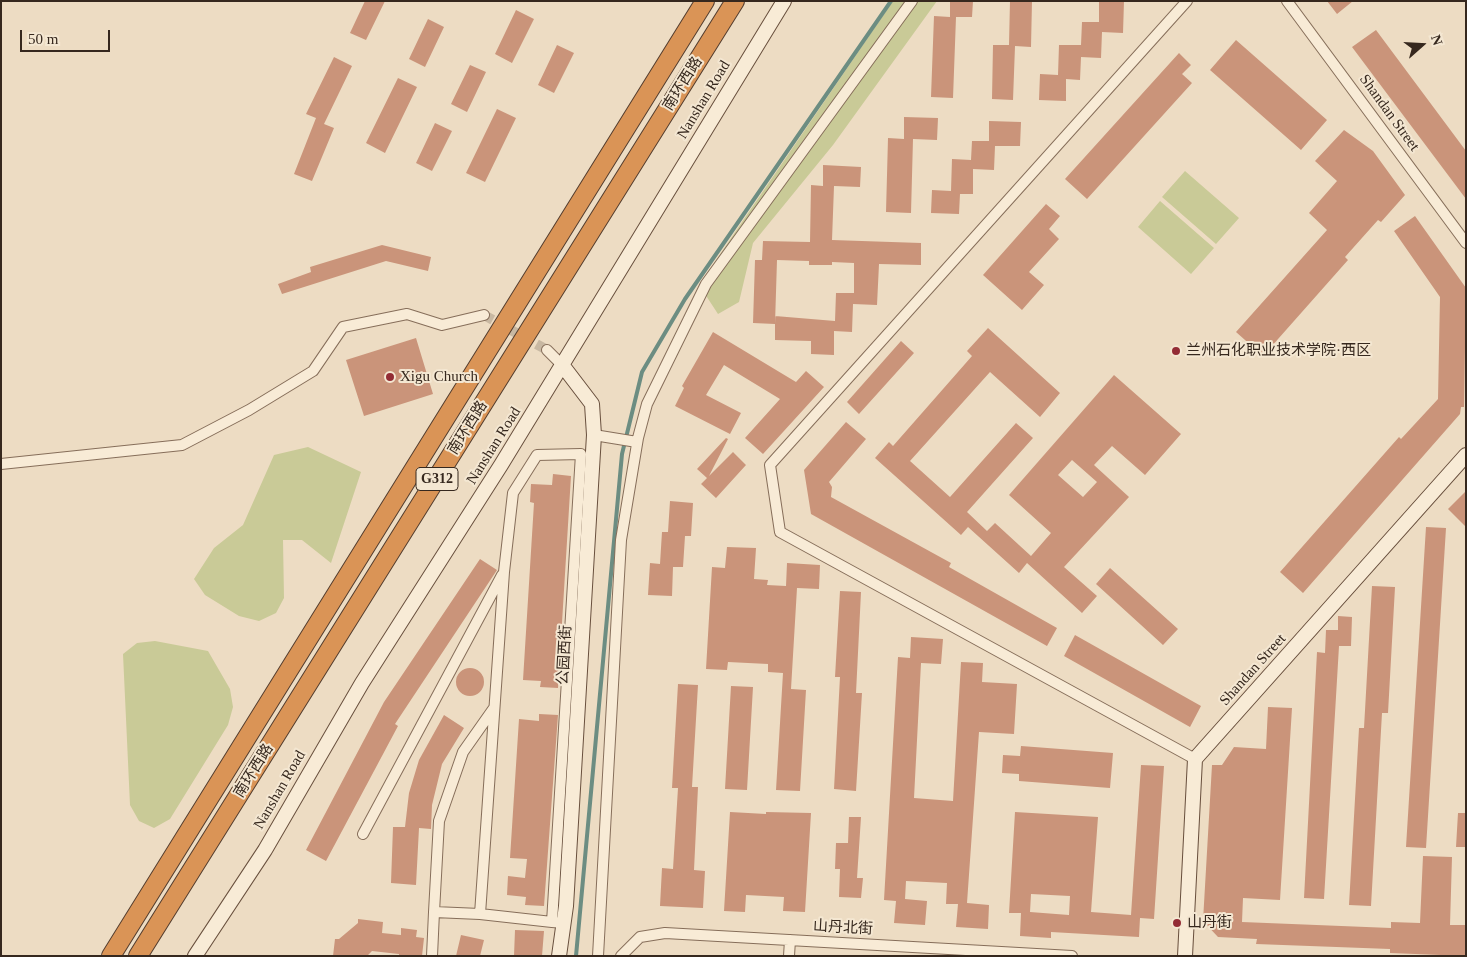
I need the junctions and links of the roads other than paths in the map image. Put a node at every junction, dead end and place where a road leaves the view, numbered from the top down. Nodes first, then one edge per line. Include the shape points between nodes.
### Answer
1 (705, 1) edge
2 (735, 1) edge
3 (784, 1) edge
4 (912, 1) edge
5 (1188, 1) edge
6 (1287, 1) edge
7 (1466, 244) edge
8 (484, 316) tunnel mouth
9 (547, 350) tunnel mouth
10 (563, 366) junction
11 (600, 436) junction
12 (633, 441) junction
13 (1466, 455) edge
14 (1, 464) edge
15 (504, 572) junction
16 (495, 708) junction
17 (1195, 759) junction
18 (363, 834) dead end
19 (434, 912) junction
20 (480, 914) junction
21 (558, 923) junction
22 (790, 940) junction
23 (960, 953) edge
24 (111, 956) edge
25 (138, 956) edge
26 (196, 956) edge
27 (432, 956) edge
28 (559, 956) edge
29 (598, 956) edge
30 (621, 956) edge
31 (789, 956) edge
32 (1072, 956) edge
33 (1185, 956) edge

1 - 24 highway, 南环西路 / G312
2 - 25 highway, 南环西路 / G312
3 - 10 street, Nanshan Road
4 - 12 street via 706,284 651,395
5 - 17 street via 770,465 780,532
6 - 7 street, Shandan Street
8 - 14 street via 442,325 407,314 343,327 313,371 182,445
9 - 10 street
10 - 11 street, 公园西街 via 592,404
10 - 26 street, Nanshan Road via 362,683 265,850
11 - 12 street
11 - 21 street, 公园西街
12 - 29 street via 621,540
13 - 17 street, Shandan Street
15 - 16 street
15 - 18 street
15 - 21 street via 513,493 536,455 581,454
16 - 19 street via 462,752 439,821
16 - 20 street
17 - 33 street
19 - 20 street
19 - 27 street
20 - 21 street
21 - 28 street, 公园西街
22 - 23 street, 山丹北街
22 - 30 street, 山丹北街 via 665,933 640,937
22 - 31 street
23 - 32 street, 山丹北街

